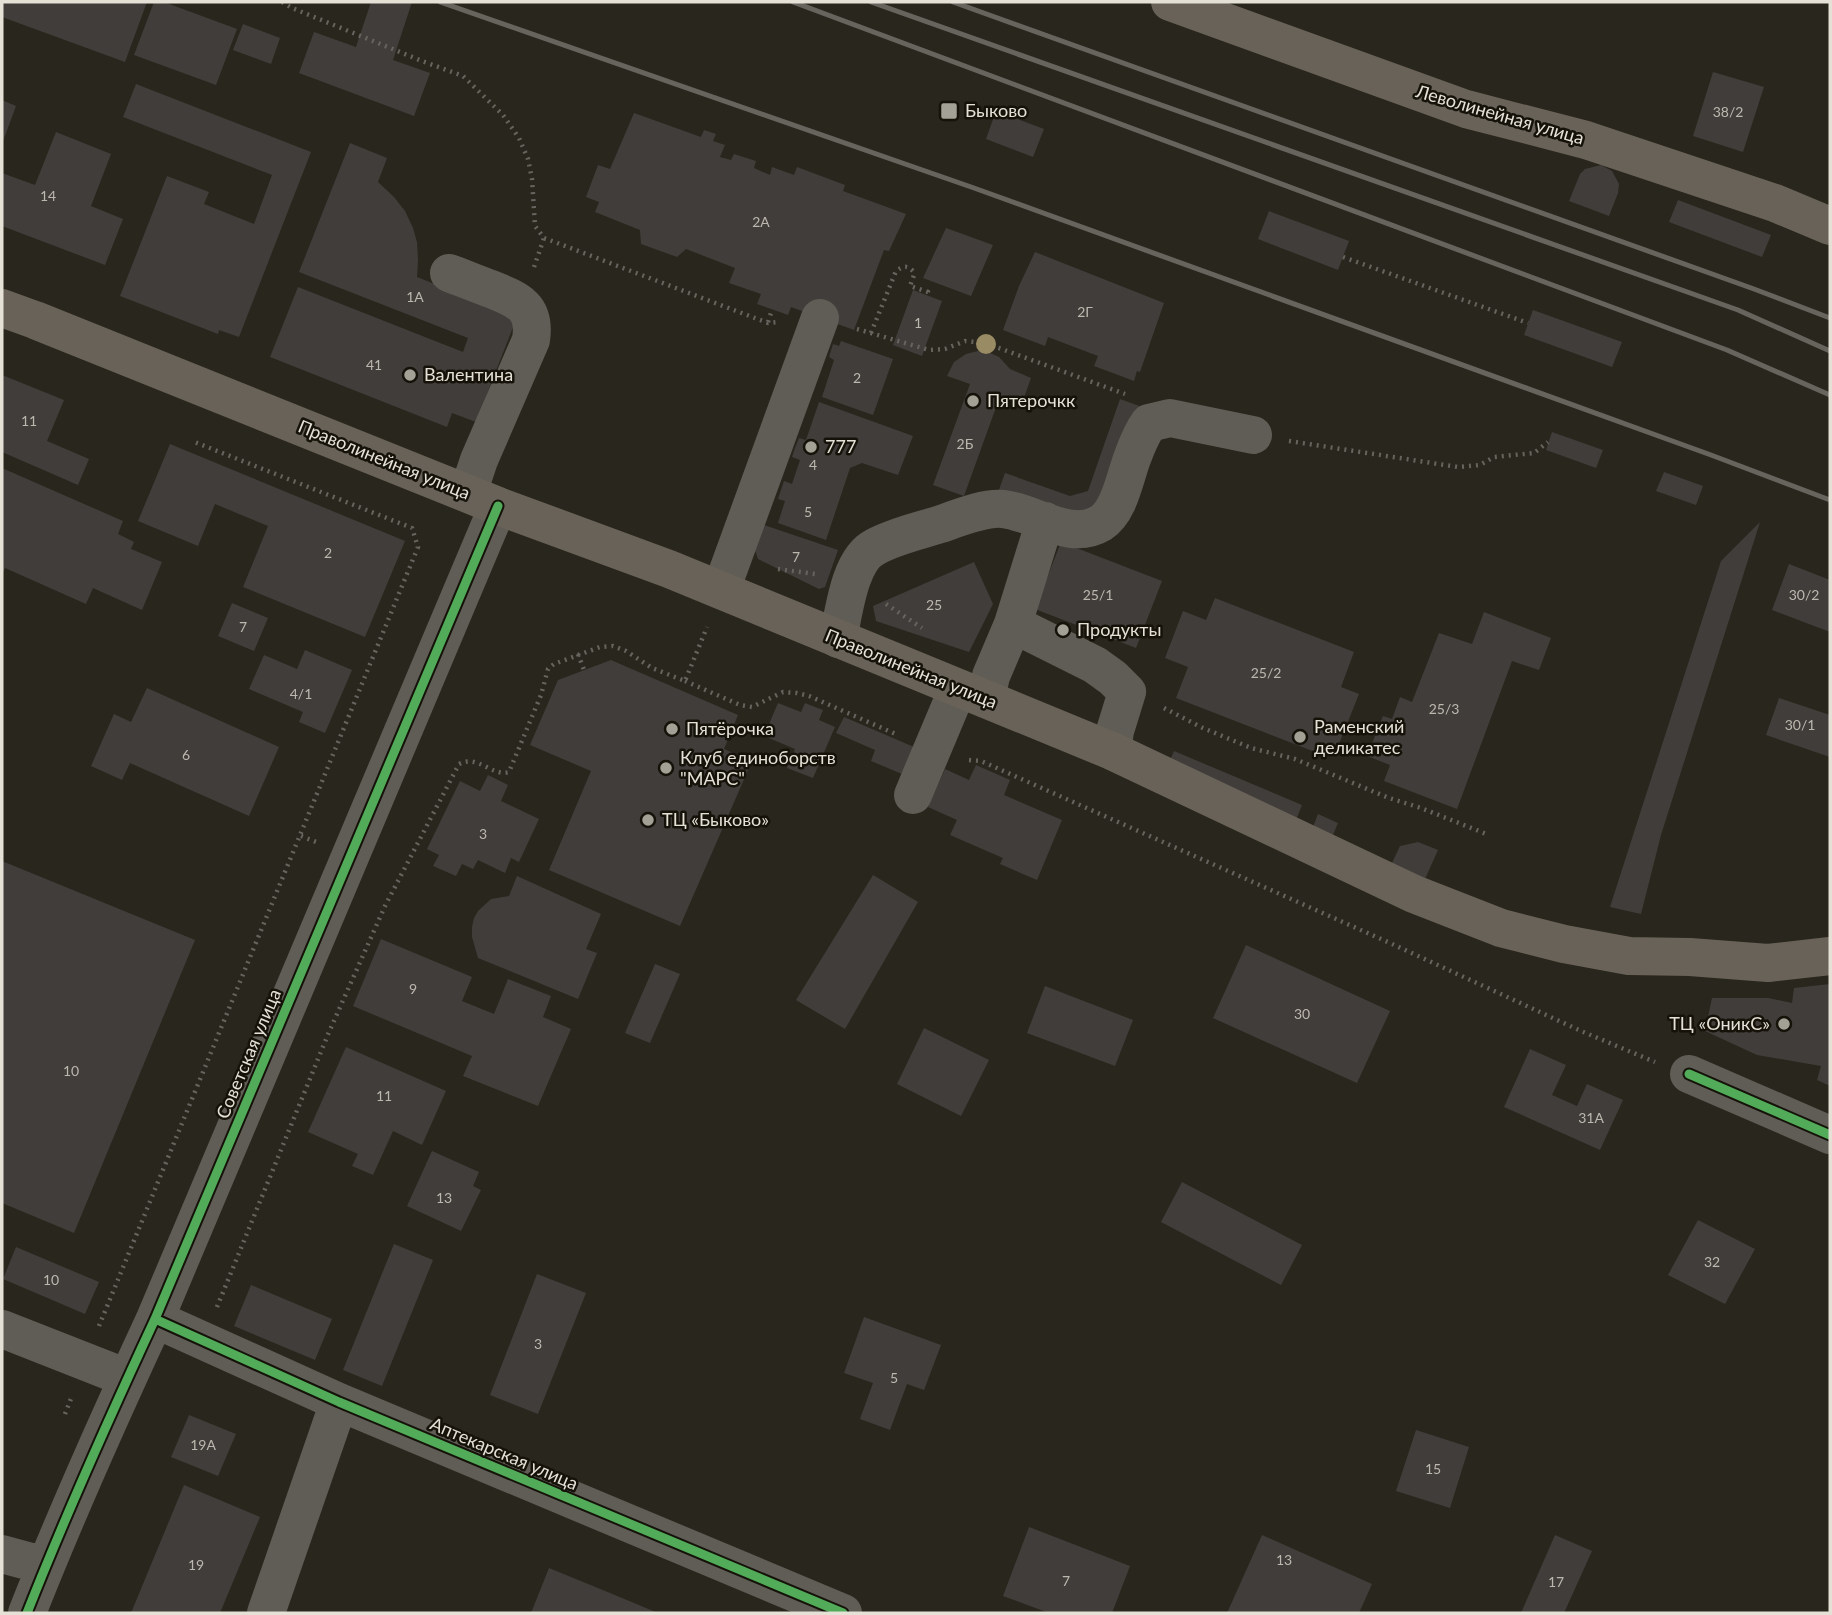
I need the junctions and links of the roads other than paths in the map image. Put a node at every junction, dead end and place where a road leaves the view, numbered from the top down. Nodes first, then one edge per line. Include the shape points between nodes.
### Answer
1 (1170, 2) edge
2 (1830, 226) edge
3 (449, 273) dead end
4 (2, 308) edge
5 (820, 318) road end
6 (1253, 435) dead end
7 (483, 500) junction
8 (1045, 521) junction
9 (721, 590) junction
10 (1013, 624) junction
11 (838, 639) junction
12 (972, 694) junction
13 (1112, 751) junction
14 (913, 795) dead end
15 (1830, 956) edge
16 (1689, 1074) road end
17 (1830, 1135) edge
18 (155, 1319) junction
19 (2, 1329) edge
20 (127, 1378) junction
21 (338, 1402) junction
22 (2, 1553) edge
23 (46, 1566) junction
24 (27, 1613) edge
25 (266, 1613) edge
26 (843, 1613) edge

1 - 2 main road, Леволинейная улица via 1466,109 1586,140
3 - 7 street, Советская улица via 512,297 529,313 533,328 479,460
4 - 7 main road, Праволинейная улица
5 - 9 street
6 - 8 street via 1170,418 1149,423 1114,510 1101,523 1083,529
7 - 9 main road, Праволинейная улица
7 - 18 street, Советская улица
8 - 10 street
8 - 11 street via 1002,509 981,512 872,548 851,580
9 - 11 main road, Праволинейная улица
10 - 12 street via 991,676
10 - 13 street via 1095,665 1128,692
11 - 12 main road, Праволинейная улица
12 - 13 main road, Праволинейная улица
12 - 14 street via 932,749
13 - 15 main road, Праволинейная улица via 1414,894 1501,928 1629,956 1768,964
16 - 17 street
18 - 20 street, Советская улица
18 - 21 street, Аптекарская улица
19 - 20 street
20 - 23 street, Советская улица
21 - 25 street
21 - 26 street, Аптекарская улица
22 - 23 street
23 - 24 street, Советская улица

